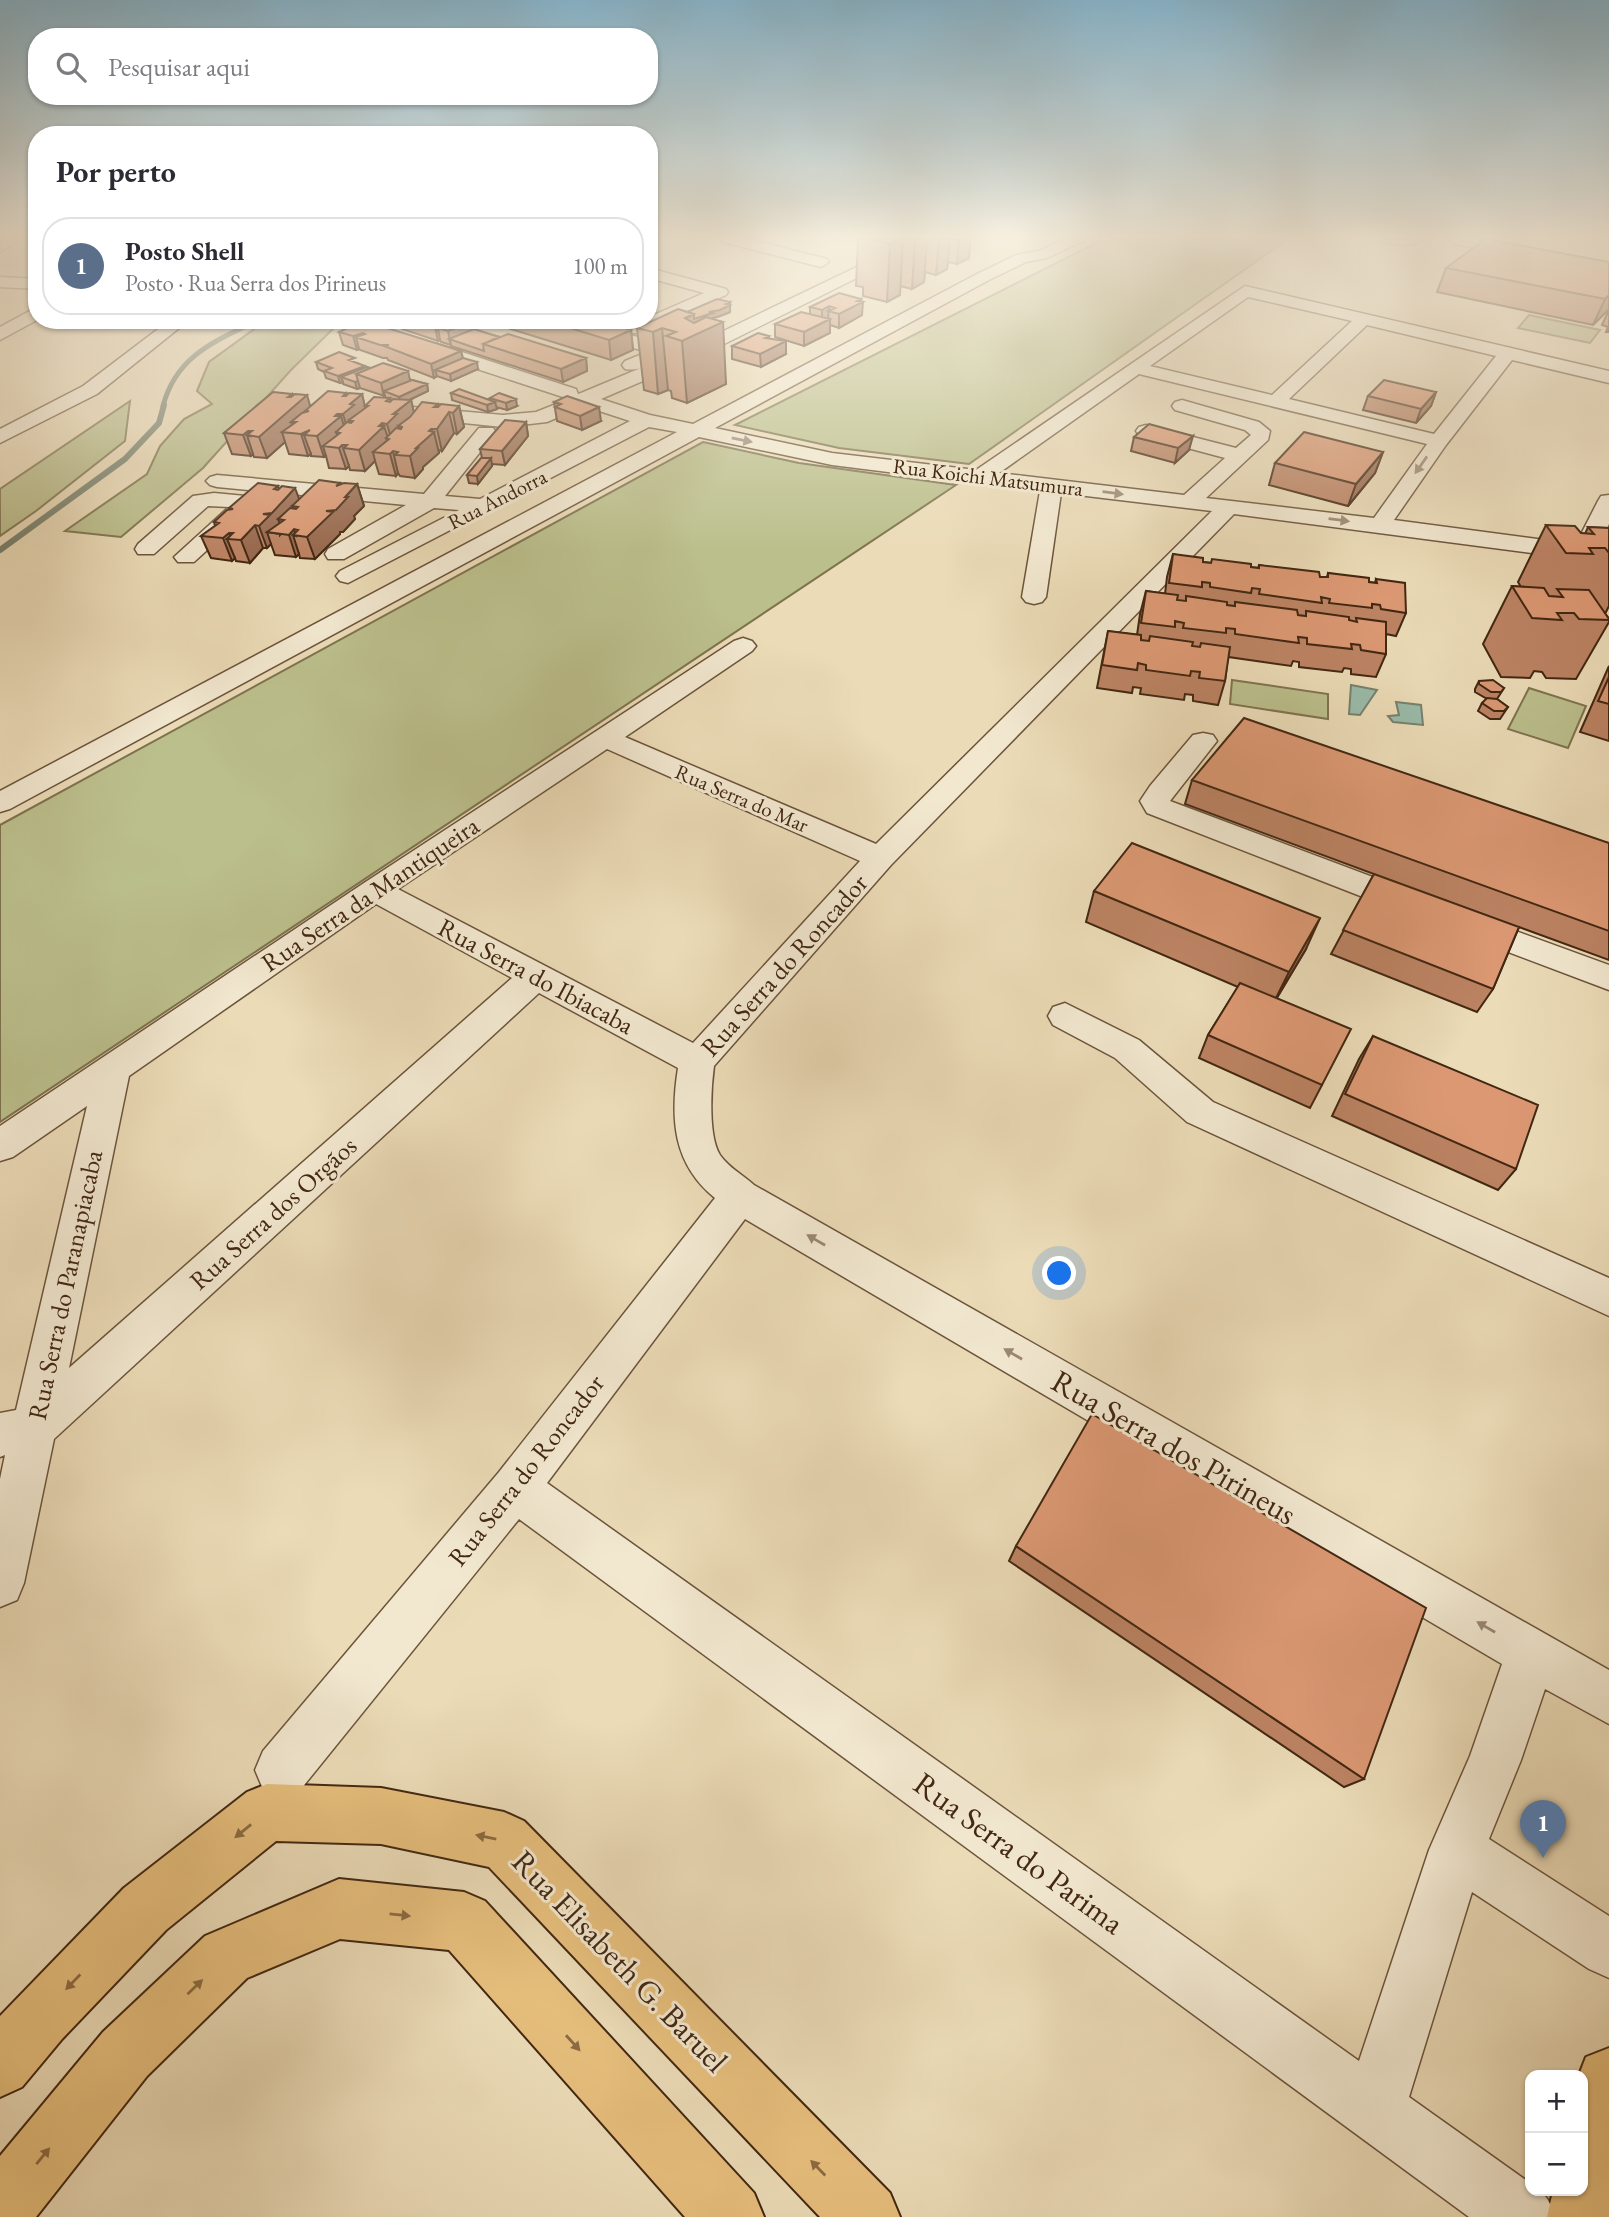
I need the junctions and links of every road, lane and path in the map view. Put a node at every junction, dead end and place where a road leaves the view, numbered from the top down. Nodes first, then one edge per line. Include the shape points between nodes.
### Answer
1 (152, 342) edge
2 (411, 342) edge
3 (637, 342) edge
4 (715, 342) edge
5 (865, 342) edge
6 (1175, 342) edge
7 (1339, 342) edge
8 (1463, 342) edge
9 (1508, 353) junction
10 (1137, 368) junction
11 (1609, 377) edge
12 (575, 396) junction
13 (1275, 402) junction
14 (1182, 406) dead end
15 (396, 411) edge
16 (646, 420) junction
17 (494, 427) junction
18 (699, 431) junction
19 (1146, 431) edge
20 (0, 437) edge
21 (1438, 441) junction
22 (1241, 456) junction
23 (981, 476) junction
24 (217, 481) dead end
25 (1052, 485) junction
26 (335, 492) junction
27 (430, 501) junction
28 (1609, 501) edge
29 (254, 502) junction
30 (1189, 502) junction
31 (482, 506) junction
32 (1229, 507) junction
33 (1380, 525) junction
34 (146, 549) dead end
35 (1584, 552) junction
36 (336, 554) dead end
37 (1609, 556) edge
38 (186, 557) dead end
39 (348, 576) dead end
40 (1034, 597) dead end
41 (743, 646) dead end
42 (605, 738) junction
43 (1203, 741) dead end
44 (0, 803) edge
45 (880, 858) junction
46 (375, 890) junction
47 (537, 975) junction
48 (1609, 978) edge
49 (1065, 1016) dead end
50 (697, 1062) junction
51 (113, 1069) junction
52 (0, 1146) edge
53 (740, 1196) junction
54 (1609, 1298) edge
55 (17, 1431) edge
56 (515, 1488) junction
57 (0, 1583) edge
58 (1531, 1653) junction
59 (1609, 1698) edge
60 (282, 1770) dead end
61 (1457, 1850) junction
62 (1609, 1949) edge
63 (0, 2065) edge
64 (1609, 2080) edge
65 (1374, 2110) junction
66 (0, 2209) edge
67 (730, 2217) edge
68 (866, 2217) edge
69 (1523, 2217) edge
70 (1581, 2217) edge

1 - 20 street via 90,390
2 - 12 street, Rua Koichi Matsumura
3 - 12 street via 652,347 655,355
4 - 12 street via 653,371
5 - 18 street
6 - 10 street
7 - 13 street
8 - 9 street
9 - 11 street
9 - 21 street
10 - 13 street
10 - 23 street
12 - 16 street, Rua Koichi Matsumura
12 - 17 street via 540,418
13 - 21 street
14 - 22 street via 1260,431 1256,443
15 - 17 street
16 - 18 street, Rua Koichi Matsumura
16 - 31 street, Rua Andorra
17 - 27 street
18 -> 23 street, Rua Koichi Matsumura via 832,458
18 - 44 street
19 - 22 street
21 -> 33 street
22 - 30 street
23 - 25 street, Rua Koichi Matsumura
24 - 26 street
25 -> 30 street, Rua Koichi Matsumura
25 - 40 street
26 - 27 street
26 - 29 street via 315,500
27 - 31 street
27 - 36 street
28 - 35 street
29 - 34 street via 201,501
29 - 38 street via 241,508
30 - 32 street, Rua Koichi Matsumura
31 - 39 street, Rua Andorra
32 -> 33 street, Rua Koichi Matsumura
32 - 45 street, Rua Serra do Roncador
33 - 35 street, Rua Koichi Matsumura
35 - 37 street, Rua Koichi Matsumura
41 - 42 street, Rua Serra da Mantiqueira
42 - 45 street, Rua Serra do Mar
42 - 46 street, Rua Serra da Mantiqueira
43 - 48 street via 1160,792 1157,807
45 - 50 street, Rua Serra do Roncador
46 - 47 street, Rua Serra do Ibiacaba
46 - 51 street, Rua Serra da Mantiqueira
47 - 50 street, Rua Serra do Ibiacaba
47 - 55 street, Rua Serra dos Orgãos
49 - 54 street via 1127,1049 1200,1112
50 - 53 street, Rua Serra do Roncador via 694,1120 703,1161
51 - 52 street, Rua Serra da Mantiqueira
51 - 55 street, Rua Serra do Paranapiacaba
53 - 56 street, Rua Serra do Roncador
58 -> 53 street, Rua Serra dos Pirineus
55 - 57 street, Rua Serra do Paranapiacaba
56 - 60 street, Rua Serra do Roncador
56 - 65 street, Rua Serra do Parima
58 - 59 street, Rua Serra dos Pirineus
58 - 61 street via 1495,1760
61 - 62 street
61 - 65 street
68 -> 63 main road, Rua Elisabeth G. Baruel via 504,1841 381,1816 267,1812 145,1909
64 - 70 main road
65 - 69 street, Rua Serra do Parima
66 -> 67 main road via 125,2054 226,1957 339,1909 464,1922

